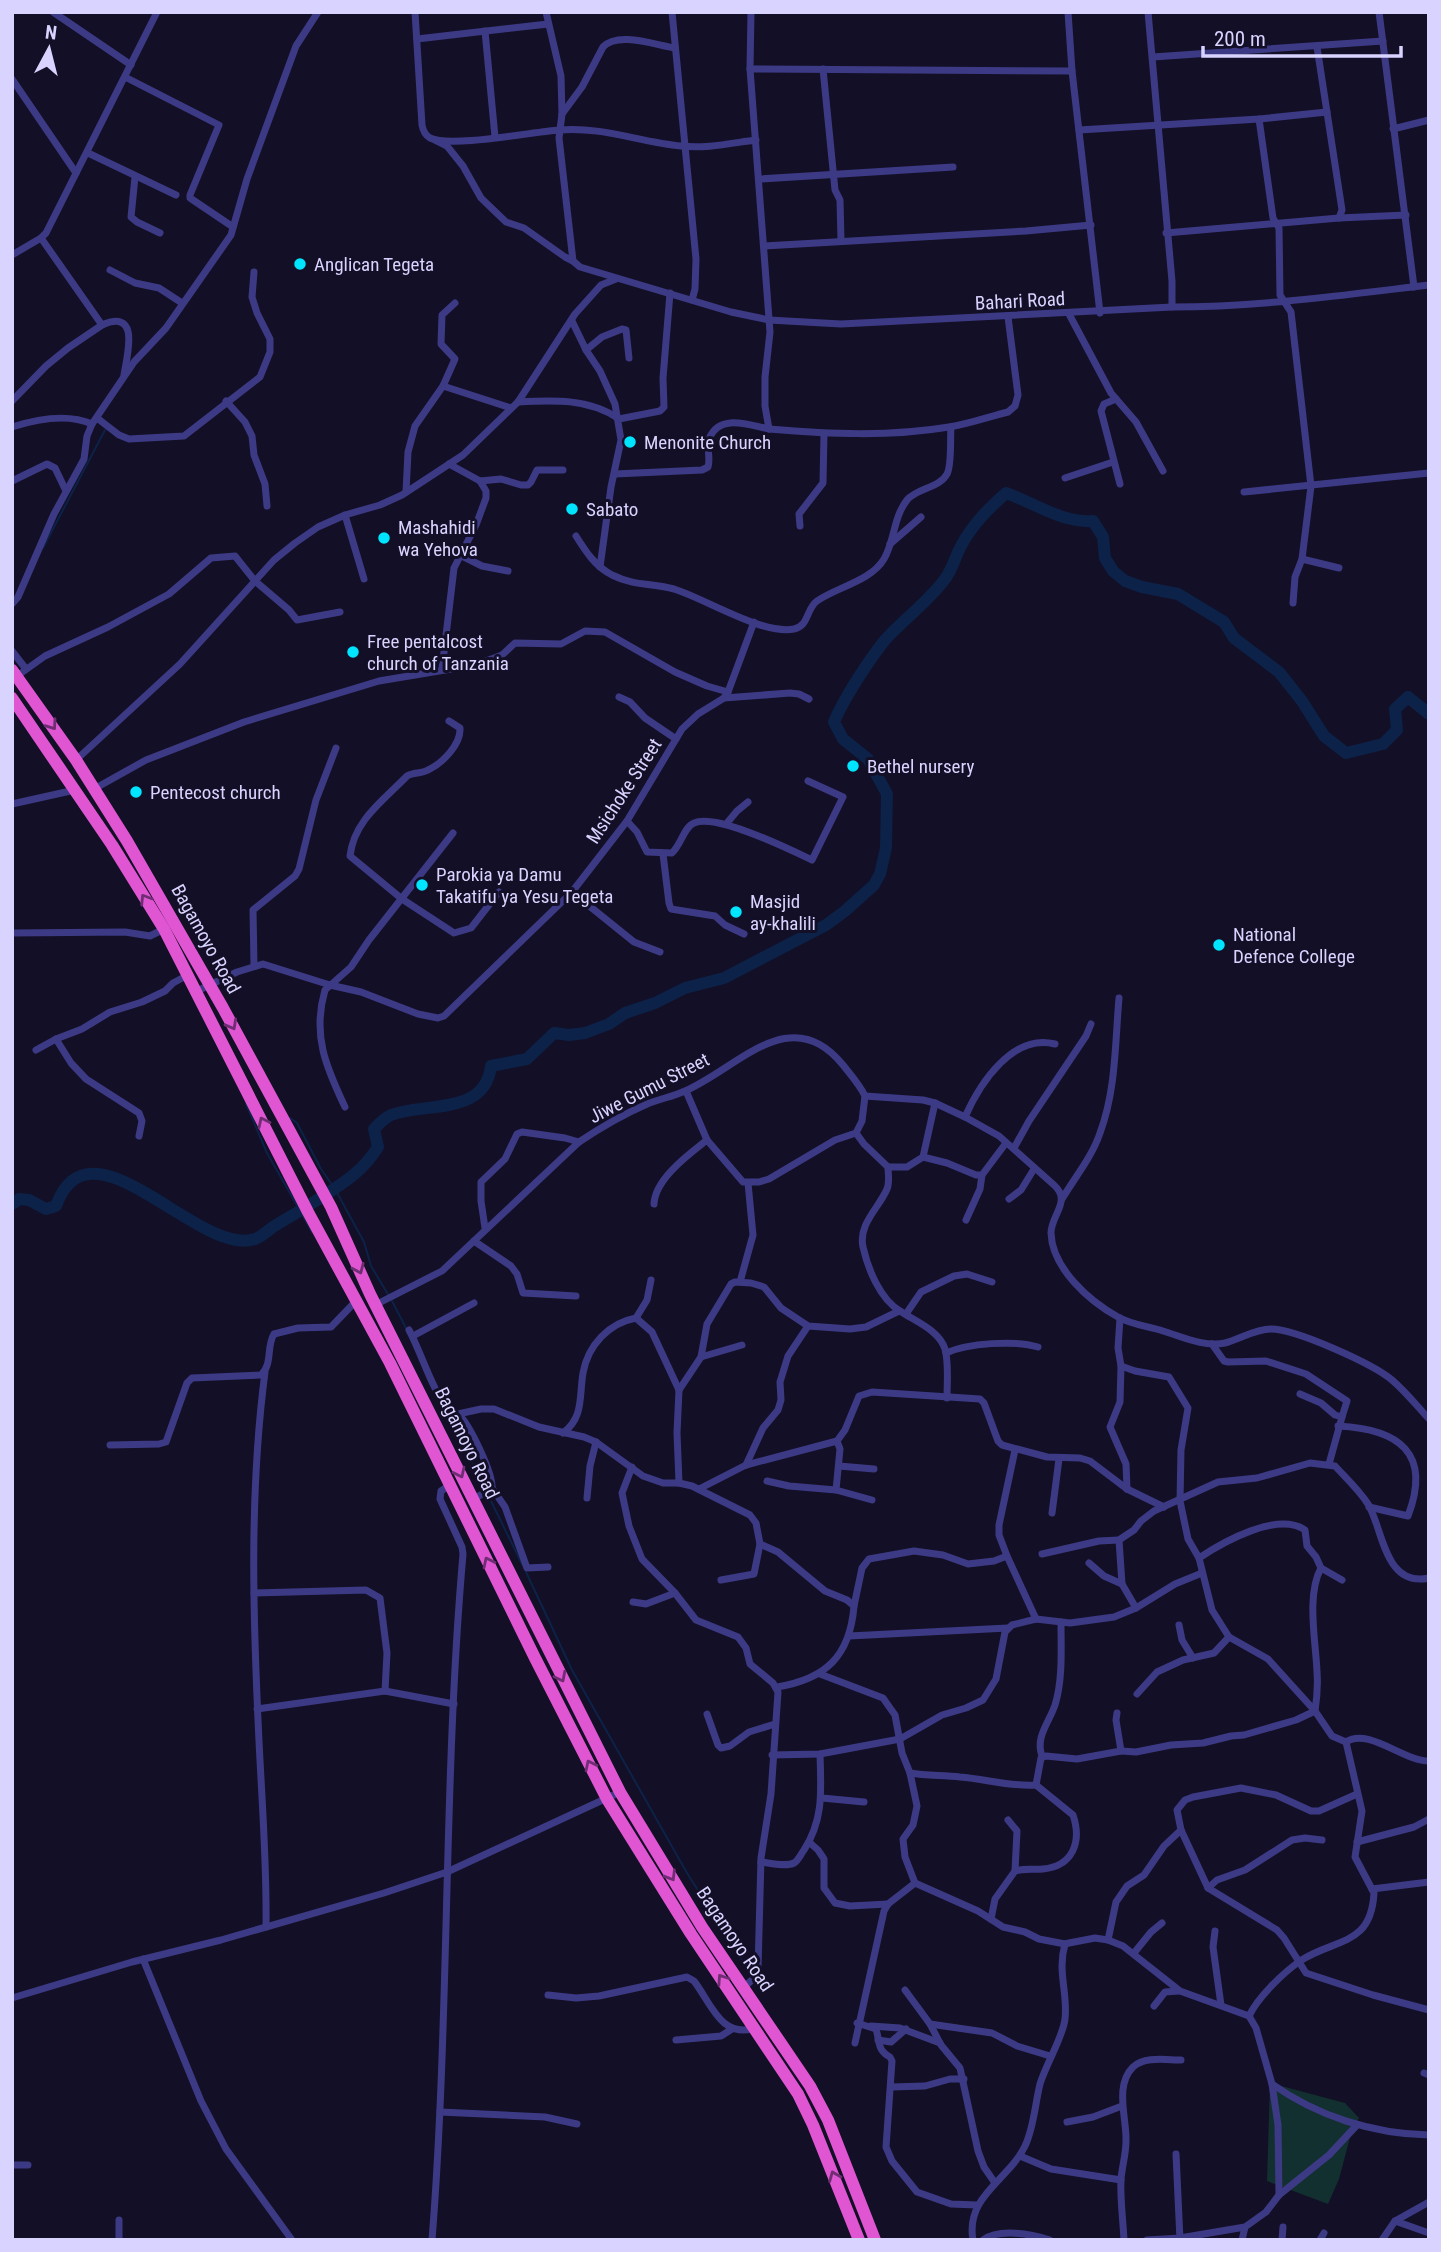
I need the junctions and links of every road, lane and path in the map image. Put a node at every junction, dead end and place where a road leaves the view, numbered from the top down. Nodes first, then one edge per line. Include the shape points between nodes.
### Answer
1 (53, 12) edge
2 (157, 12) edge
3 (318, 12) edge
4 (415, 12) edge
5 (546, 12) edge
6 (672, 12) edge
7 (751, 12) edge
8 (1068, 12) edge
9 (1148, 12) edge
10 (1379, 12) edge
11 (548, 24) junction
12 (485, 32) junction
13 (417, 39) junction
14 (1383, 41) junction
15 (1317, 47) junction
16 (675, 48) junction
17 (1153, 57) junction
18 (131, 65) junction
19 (750, 69) junction
20 (823, 69) junction
21 (1072, 71) junction
22 (125, 77) junction
23 (12, 79) edge
24 (1326, 112) junction
25 (562, 114) junction
26 (1259, 119) junction
27 (1429, 120) edge
28 (1158, 124) junction
29 (560, 129) junction
30 (1393, 129) junction
31 (1079, 130) junction
32 (495, 137) junction
33 (434, 139) junction
34 (756, 141) junction
35 (685, 147) junction
36 (88, 153) junction
37 (953, 167) dead end
38 (76, 173) junction
39 (834, 175) junction
40 (135, 177) junction
41 (760, 179) junction
42 (176, 195) dead end
43 (1406, 215) junction
44 (1339, 218) junction
45 (1276, 223) junction
46 (1091, 225) junction
47 (233, 227) junction
48 (160, 233) dead end
49 (1166, 233) junction
50 (41, 238) junction
51 (841, 241) junction
52 (12, 243) edge
53 (764, 246) junction
54 (15, 253) edge
55 (573, 261) junction
56 (110, 270) dead end
57 (254, 272) dead end
58 (617, 278) junction
59 (1429, 285) edge
60 (1414, 287) junction
61 (670, 293) junction
62 (692, 300) junction
63 (1285, 301) junction
64 (182, 303) junction
65 (454, 303) dead end
66 (1172, 307) junction
67 (1100, 313) junction
68 (1069, 314) junction
69 (1008, 317) junction
70 (769, 320) junction
71 (572, 321) junction
72 (102, 325) junction
73 (586, 350) junction
74 (629, 358) dead end
75 (124, 377) junction
76 (443, 386) junction
77 (1116, 399) junction
78 (12, 401) edge
79 (226, 401) junction
80 (518, 402) junction
81 (511, 408) junction
82 (619, 419) junction
83 (95, 421) junction
84 (12, 427) edge
85 (951, 427) junction
86 (769, 429) junction
87 (824, 434) junction
88 (1113, 463) junction
89 (449, 464) junction
90 (563, 470) dead end
91 (1163, 471) dead end
92 (1429, 473) edge
93 (615, 474) junction
94 (1065, 478) dead end
95 (12, 481) edge
96 (480, 481) junction
97 (1120, 484) dead end
98 (1311, 486) junction
99 (66, 491) junction
100 (406, 492) junction
101 (1244, 492) dead end
102 (267, 506) dead end
103 (345, 514) junction
104 (921, 517) dead end
105 (800, 526) dead end
106 (576, 536) dead end
107 (889, 545) junction
108 (460, 555) junction
109 (1302, 559) junction
110 (600, 567) junction
111 (1339, 568) dead end
112 (508, 571) dead end
113 (364, 579) dead end
114 (255, 581) junction
115 (1293, 603) dead end
116 (12, 604) edge
117 (340, 612) dead end
118 (754, 622) junction
119 (12, 651) edge
120 (442, 670) junction
121 (18, 671) edge
122 (726, 695) junction
123 (619, 696) dead end
124 (12, 698) edge
125 (809, 699) dead end
126 (449, 721) dead end
127 (676, 739) junction
128 (336, 748) dead end
129 (76, 760) junction
130 (808, 781) dead end
131 (94, 789) junction
132 (75, 790) junction
133 (748, 802) dead end
134 (12, 804) edge
135 (627, 821) junction
136 (727, 823) junction
137 (453, 833) dead end
138 (663, 854) junction
139 (499, 892) dead end
140 (572, 892) junction
141 (402, 899) junction
142 (164, 929) junction
143 (12, 933) edge
144 (744, 934) dead end
145 (660, 952) dead end
146 (254, 965) junction
147 (188, 975) junction
148 (210, 985) junction
149 (330, 985) junction
150 (197, 991) junction
151 (1119, 998) dead end
152 (1091, 1024) dead end
153 (55, 1039) junction
154 (1055, 1044) dead end
155 (37, 1050) dead end
156 (686, 1091) junction
157 (865, 1096) junction
158 (935, 1103) junction
159 (345, 1107) dead end
160 (965, 1117) junction
161 (856, 1133) junction
162 (139, 1136) dead end
163 (707, 1140) junction
164 (579, 1142) junction
165 (1006, 1143) junction
166 (1014, 1148) junction
167 (923, 1157) junction
168 (888, 1167) junction
169 (1034, 1169) junction
170 (982, 1175) junction
171 (748, 1183) junction
172 (1009, 1199) dead end
173 (1062, 1199) junction
174 (654, 1204) dead end
175 (966, 1220) dead end
176 (485, 1228) junction
177 (474, 1241) junction
178 (651, 1280) dead end
179 (740, 1282) junction
180 (992, 1282) dead end
181 (576, 1296) dead end
182 (358, 1300) junction
183 (474, 1303) dead end
184 (377, 1304) junction
185 (902, 1312) junction
186 (636, 1318) junction
187 (1120, 1318) junction
188 (808, 1326) junction
189 (1212, 1344) junction
190 (742, 1345) dead end
191 (1038, 1347) dead end
192 (946, 1353) junction
193 (701, 1357) junction
194 (1121, 1366) junction
195 (265, 1372) junction
196 (680, 1390) junction
197 (1300, 1395) dead end
198 (947, 1398) junction
199 (458, 1414) junction
200 (1342, 1417) junction
201 (1429, 1419) edge
202 (1338, 1426) junction
203 (563, 1433) junction
204 (837, 1441) junction
205 (596, 1442) junction
206 (110, 1444) dead end
207 (1015, 1450) junction
208 (1059, 1459) junction
209 (1329, 1464) junction
210 (746, 1465) junction
211 (839, 1466) junction
212 (632, 1467) junction
213 (874, 1469) dead end
214 (767, 1480) dead end
215 (679, 1483) junction
216 (450, 1485) junction
217 (492, 1488) junction
218 (699, 1489) junction
219 (1127, 1489) junction
220 (836, 1490) junction
221 (587, 1498) dead end
222 (474, 1499) junction
223 (872, 1500) dead end
224 (1180, 1501) junction
225 (1164, 1507) junction
226 (1369, 1507) junction
227 (1052, 1513) dead end
228 (1119, 1540) junction
229 (760, 1544) junction
230 (1042, 1554) dead end
231 (1007, 1556) junction
232 (1199, 1558) junction
233 (1089, 1563) dead end
234 (548, 1567) dead end
235 (1321, 1568) junction
236 (1202, 1573) junction
237 (1429, 1578) edge
238 (722, 1580) dead end
239 (1342, 1580) dead end
240 (1122, 1584) junction
241 (675, 1592) junction
242 (254, 1593) junction
243 (633, 1602) dead end
244 (854, 1606) junction
245 (1136, 1608) junction
246 (1036, 1619) junction
247 (1061, 1622) junction
248 (1179, 1625) dead end
249 (1007, 1628) junction
250 (849, 1636) junction
251 (1229, 1637) junction
252 (1193, 1658) junction
253 (820, 1674) junction
254 (777, 1687) junction
255 (385, 1691) junction
256 (1137, 1694) dead end
257 (454, 1704) junction
258 (257, 1709) junction
259 (1315, 1711) junction
260 (1117, 1713) dead end
261 (707, 1714) dead end
262 (775, 1724) junction
263 (900, 1739) junction
264 (1346, 1742) junction
265 (1121, 1751) junction
266 (820, 1754) junction
267 (772, 1755) junction
268 (1042, 1756) junction
269 (1429, 1761) edge
270 (910, 1773) junction
271 (1036, 1785) junction
272 (620, 1792) junction
273 (1357, 1794) junction
274 (822, 1798) junction
275 (607, 1799) junction
276 (864, 1802) dead end
277 (1008, 1819) dead end
278 (1429, 1819) edge
279 (1181, 1830) junction
280 (1322, 1840) dead end
281 (809, 1842) junction
282 (1357, 1842) junction
283 (761, 1862) junction
284 (1015, 1871) junction
285 (447, 1872) junction
286 (1429, 1882) edge
287 (915, 1883) junction
288 (1208, 1888) junction
289 (1372, 1889) junction
290 (888, 1904) junction
291 (990, 1919) junction
292 (1162, 1923) dead end
293 (266, 1927) junction
294 (1215, 1931) dead end
295 (1108, 1940) junction
296 (1065, 1944) junction
297 (1134, 1953) junction
298 (144, 1959) junction
299 (1300, 1961) junction
300 (744, 1987) junction
301 (905, 1990) dead end
302 (1180, 1991) junction
303 (548, 1995) dead end
304 (12, 1998) edge
305 (1222, 2005) junction
306 (1154, 2006) dead end
307 (1429, 2010) edge
308 (1249, 2016) junction
309 (857, 2023) junction
310 (930, 2024) junction
311 (870, 2026) junction
312 (755, 2028) junction
313 (732, 2029) junction
314 (906, 2029) junction
315 (676, 2040) dead end
316 (878, 2040) junction
317 (855, 2043) dead end
318 (940, 2043) junction
319 (1050, 2056) junction
320 (1181, 2060) dead end
321 (964, 2079) junction
322 (1272, 2084) junction
323 (891, 2087) junction
324 (1122, 2106) junction
325 (440, 2112) junction
326 (1067, 2122) dead end
327 (577, 2124) dead end
328 (1357, 2125) junction
329 (1429, 2134) edge
330 (1176, 2154) dead end
331 (1020, 2156) junction
332 (12, 2165) edge
333 (28, 2165) dead end
334 (1121, 2180) junction
335 (995, 2183) junction
336 (1279, 2195) junction
337 (1429, 2202) edge
338 (977, 2205) junction
339 (119, 2220) dead end
340 (1395, 2221) junction
341 (1245, 2227) junction
342 (1283, 2227) dead end
343 (1429, 2233) edge
344 (1180, 2239) edge
345 (119, 2240) edge
346 (292, 2240) edge
347 (432, 2240) edge
348 (859, 2240) edge
349 (875, 2240) edge
350 (973, 2240) edge
351 (983, 2240) edge
352 (1050, 2240) edge
353 (1124, 2240) edge
354 (1147, 2240) edge
355 (1242, 2240) edge
356 (1282, 2240) edge
357 (1382, 2240) edge

1 - 18 street
2 - 18 street
3 - 47 street via 296,46
4 - 13 street
5 - 11 street
6 - 16 street
7 - 19 street
8 - 21 street
9 - 17 street
10 - 14 street
11 - 12 street
11 - 25 street via 559,63
12 - 13 street
12 - 32 street
13 - 33 street via 422,125 425,134
14 - 15 street
14 - 30 street
15 - 17 street
15 - 24 street
16 - 25 street via 625,40 608,42
16 - 35 street
17 - 28 street
18 - 22 street
19 - 20 street
19 - 34 street
20 - 21 street
20 - 39 street
21 - 31 street
22 - 36 street
22 - 47 street via 219,125 190,198
23 - 38 street
24 - 26 street
24 - 44 street via 1342,210
25 - 29 street
26 - 28 street
26 - 45 street
27 - 30 street
28 - 31 street
28 - 49 street
29 - 32 street
29 - 35 street via 603,131
29 - 55 street
30 - 43 street
31 - 46 street
32 - 33 street
33 - 55 street, Bahari Road via 447,146 481,198 506,222 524,228
34 - 35 street
34 - 41 street
35 - 62 street via 696,259
36 - 38 street
36 - 40 street
37 - 39 street
38 - 50 street
39 - 41 street
39 - 51 street via 841,200
40 - 42 street
40 - 48 street via 131,217
41 - 53 street
43 - 44 street
43 - 60 street
44 - 45 street
45 - 49 street
45 - 63 street via 1280,295
46 - 51 street
46 - 67 street
47 - 64 street
49 - 66 street
50 - 54 street
50 - 72 street
51 - 53 street
52 - 54 street
53 - 70 street
55 - 58 street, Bahari Road
56 - 64 street via 135,283 159,288
57 - 79 street via 252,297 270,339 270,352 260,377
58 - 61 street, Bahari Road
58 - 71 street via 601,285
59 - 60 street, Bahari Road
60 - 63 street, Bahari Road
61 - 62 street, Bahari Road
61 - 82 street via 663,408
62 - 70 street, Bahari Road
63 - 66 street, Bahari Road
63 - 98 street via 1291,312
64 - 75 street
65 - 76 street via 442,315 441,344 455,359
66 - 67 street, Bahari Road
67 - 68 street, Bahari Road
68 - 69 street, Bahari Road
68 - 77 street
69 - 70 street, Bahari Road via 841,324
69 - 85 street via 1018,395 1015,406 1008,412
70 - 86 street via 765,377
71 - 73 street
71 - 80 street
72 - 75 street via 118,322 131,334
72 - 78 street via 46,366
73 - 74 street via 622,329 626,330
73 - 82 street via 600,371
75 - 83 street
76 - 81 street
76 - 100 street via 415,426
77 - 88 street via 1104,404 1101,411
77 - 91 street via 1136,422
79 - 83 street via 184,436 130,439
79 - 102 street via 252,436
80 - 81 street
80 - 82 street via 556,400 604,410
81 - 89 street
82 - 93 street via 621,440
83 - 84 street via 65,418
83 - 99 street via 84,458
85 - 87 street
85 - 107 street via 948,472 942,481 910,497 895,521
86 - 87 street
86 - 93 street via 734,421 719,425 710,437 708,467 702,470
87 - 105 street via 823,483 799,514
88 - 94 street
88 - 97 street
89 - 96 street
89 - 100 street
90 - 96 street via 537,470 528,485 501,479
92 - 98 street
93 - 110 street
95 - 99 street via 47,464 55,468
96 - 108 street via 486,498
98 - 101 street
98 - 109 street
99 - 116 street
100 - 103 street
103 - 113 street
103 - 114 street via 295,543
104 - 107 street
106 - 110 street
107 - 118 street via 884,560 869,573 815,602 800,627 786,629
108 - 112 street
108 - 120 street via 451,580
109 - 111 street
109 - 115 street
110 - 118 street via 627,582 674,589
114 - 117 street via 297,620
114 - 121 street via 235,556 211,558 169,594
114 - 129 street via 180,664
118 - 122 street
119 - 121 street
120 - 122 street via 490,661 515,643 561,643 596,630
120 - 131 street via 379,681 244,722 146,760
121 -> 129 highway, Bagamoyo Road
122 - 125 street via 790,693
122 - 127 street, Msichoke Street via 688,723
123 - 127 street
124 - 132 highway, Bagamoyo Road
126 - 141 street via 460,728 456,747 426,772 407,776 376,804 351,845 350,856 356,863
127 - 135 street, Msichoke Street
128 - 146 street via 316,800 299,869 253,910
129 - 131 highway, Bagamoyo Road
130 - 136 street via 843,797 812,859
131 - 148 highway, Bagamoyo Road
132 - 134 street
142 -> 132 highway, Bagamoyo Road
133 - 136 street
135 - 138 street via 647,852
135 - 140 street, Msichoke Street
136 - 138 street via 696,821 676,849
137 - 141 street
138 - 144 street via 671,909 715,916
139 - 141 street via 471,928 454,933
140 - 145 street via 634,942
140 - 149 street, Msichoke Street via 438,1018
141 - 149 street via 351,967
142 - 143 street via 150,936
142 - 147 highway, Bagamoyo Road
146 - 148 street
146 - 149 street, Msichoke Street
147 - 150 highway, Bagamoyo Road
147 - 153 street via 165,991
148 - 150 street
148 -> 184 highway, Bagamoyo Road via 331,1207
149 - 159 street via 323,996 322,1052
182 -> 150 highway, Bagamoyo Road via 293,1183
151 - 173 street via 1111,1097 1100,1135
152 - 166 street
153 - 155 street
153 - 162 street via 86,1079 138,1113 142,1121
154 - 160 street via 1031,1042 1006,1059 984,1082
156 - 157 street, Jiwe Gumu Street via 743,1055 793,1037 814,1039 831,1050
156 - 163 street
156 - 164 street, Jiwe Gumu Street via 646,1104
157 - 158 street
157 - 161 street
158 - 160 street
158 - 167 street
160 - 165 street
161 - 168 street
161 - 171 street via 835,1140 769,1179
163 - 171 street via 738,1178
163 - 174 street via 658,1186
164 - 176 street, Jiwe Gumu Street
164 - 176 street via 517,1134 505,1160 481,1182
165 - 166 street
165 - 170 street
166 - 169 street
167 - 168 street via 907,1167
167 - 170 street
168 - 185 street via 887,1189 864,1227 862,1243 870,1271 888,1301
169 - 172 street
169 - 173 street via 1058,1189
170 - 175 street
171 - 179 street via 753,1236
173 - 187 street via 1051,1236 1063,1270
176 - 177 street, Jiwe Gumu Street
177 - 181 street via 511,1266 523,1293
177 - 184 street, Jiwe Gumu Street via 442,1271
178 - 186 street via 647,1300
179 - 188 street via 764,1287 781,1308
179 - 193 street via 731,1284 712,1313
180 - 185 street via 967,1274 954,1276 921,1293
182 - 195 street via 331,1327 274,1334
182 - 216 highway, Bagamoyo Road
183 - 199 street via 411,1333 443,1400
184 -> 222 highway, Bagamoyo Road
185 - 188 street via 858,1328
185 - 192 street via 932,1332
186 - 196 street via 652,1332
186 - 203 street via 616,1324 593,1348 583,1370 578,1416
187 - 189 street
187 - 194 street
188 - 210 street via 789,1356 780,1382 778,1410 763,1428
189 - 200 street via 1224,1361 1266,1362 1306,1374 1346,1401
189 - 201 street via 1271,1329 1327,1346 1381,1372
190 - 193 street
191 - 192 street via 1003,1344
192 - 198 street
193 - 196 street
194 - 219 street via 1120,1402 1110,1427 1126,1464
194 - 224 street via 1169,1377 1186,1403
195 - 206 street via 192,1378 166,1442
195 - 242 street via 256,1478
196 - 215 street
197 - 200 street
198 - 204 street via 865,1393 859,1396
198 - 207 street via 980,1399 998,1441
199 - 203 street via 494,1409
199 - 217 street via 487,1463
200 - 202 street
202 - 209 street
202 - 226 street via 1389,1435 1415,1462 1408,1516
203 - 205 street
204 - 210 street
204 - 211 street
205 - 212 street
205 - 221 street
207 - 208 street
207 - 231 street via 999,1525
208 - 219 street via 1090,1461
208 - 227 street
209 - 224 street via 1310,1463 1257,1478 1218,1482
209 - 226 street
210 - 218 street
211 - 213 street
211 - 220 street
212 - 215 street via 656,1481
212 - 241 street via 622,1493 629,1526 642,1559
214 - 220 street
215 - 218 street
216 - 257 street via 439,1496 463,1554
275 -> 216 highway, Bagamoyo Road
217 - 222 street
217 - 234 street via 505,1507 527,1568
218 - 229 street via 750,1515
219 - 225 street
220 - 223 street
222 -> 272 highway, Bagamoyo Road
224 - 225 street
224 - 232 street via 1188,1539
225 - 228 street
226 - 237 street via 1392,1563 1406,1575
228 - 230 street
228 - 240 street
229 - 238 street via 754,1574
229 - 244 street
231 - 244 street via 968,1564 914,1551 869,1559 862,1568
231 - 246 street
232 - 235 street via 1226,1541 1270,1525 1297,1524 1305,1530 1307,1546
232 - 236 street
233 - 240 street
235 - 239 street
235 - 259 street via 1313,1620 1318,1686
236 - 245 street
236 - 251 street via 1212,1610
240 - 245 street
241 - 243 street via 646,1604
241 - 254 street via 696,1620 738,1637 750,1664
242 - 255 street via 366,1590 376,1595 387,1653
242 - 258 street
244 - 250 street
245 - 247 street via 1114,1617
246 - 247 street
246 - 249 street
247 - 268 street via 1056,1704 1040,1740
248 - 252 street
249 - 250 street
249 - 263 street via 996,1679 983,1700
250 - 253 street via 839,1656
251 - 252 street via 1214,1653
251 - 259 street via 1268,1660
252 - 256 street via 1157,1672
253 - 254 street
253 - 263 street via 883,1698 895,1715
254 - 262 street
255 - 257 street
255 - 258 street
257 - 285 street
258 - 293 street
259 - 264 street via 1332,1736
259 - 265 street via 1203,1744
260 - 265 street
261 - 262 street via 722,1748
262 - 267 street
263 - 266 street
263 - 270 street
264 - 269 street via 1369,1740 1418,1761
264 - 273 street
265 - 268 street via 1077,1759
266 - 267 street
266 - 274 street
267 - 283 street
268 - 271 street
270 - 271 street
270 - 287 street via 917,1807 903,1845
271 - 284 street via 1073,1815 1076,1847 1051,1868
272 - 275 street
272 -> 300 highway, Bagamoyo Road
273 - 279 street via 1319,1811 1241,1788 1194,1797 1177,1807
273 - 282 street via 1362,1811
274 - 276 street
274 - 281 street
275 - 285 street
312 -> 275 highway, Bagamoyo Road
277 - 284 street via 1017,1831
278 - 282 street
279 - 288 street
279 - 295 street via 1116,1902
280 - 288 street via 1292,1840
281 - 283 street via 792,1864
281 - 290 street via 824,1859 824,1888 835,1903
282 - 289 street via 1356,1862
283 - 300 street via 758,1969
284 - 291 street via 995,1899
285 - 293 street
285 - 325 street
286 - 289 street
287 - 290 street
287 - 291 street
288 - 299 street via 1277,1930
289 - 299 street via 1369,1918 1357,1935
290 - 309 street
291 - 296 street via 1010,1930
292 - 297 street
293 - 298 street
294 - 305 street
295 - 296 street
295 - 297 street
296 - 319 street via 1061,1960 1065,2020
297 - 302 street
298 - 304 street
298 - 346 street via 201,2101 226,2149
299 - 307 street via 1306,1973
299 - 308 street
300 - 349 highway, Bagamoyo Road via 828,2120
301 - 310 street
302 - 305 street
302 - 306 street via 1165,1992
303 - 313 street via 599,1996 687,1977
305 - 308 street
308 - 322 street
309 - 311 street
309 - 317 street
310 - 318 street
310 - 319 street via 992,2033
311 - 314 street
311 - 316 street via 876,2029
312 - 313 street
348 -> 312 highway, Bagamoyo Road via 813,2125
313 - 315 street via 721,2036
314 - 316 street via 891,2042
314 - 318 street
316 - 323 street via 883,2054 891,2057
318 - 321 street
319 - 331 street
320 - 324 street via 1151,2060 1135,2066 1126,2079
321 - 323 street
321 - 335 street via 978,2151
322 - 328 street via 1303,2104
322 - 336 street
323 - 338 street via 887,2147 892,2161 917,2192 951,2204
324 - 326 street
324 - 334 street via 1126,2137
325 - 327 street via 545,2117
325 - 347 street
328 - 329 street
328 - 336 street via 1329,2155
330 - 344 street
331 - 334 street via 1051,2169
331 - 335 street
332 - 333 street
334 - 353 street
335 - 338 street
336 - 341 street
337 - 340 street
338 - 350 street via 971,2226
339 - 345 street
340 - 343 street
340 - 357 street
341 - 344 street
341 - 355 street
342 - 356 street
344 - 354 street
351 - 352 street via 998,2234

